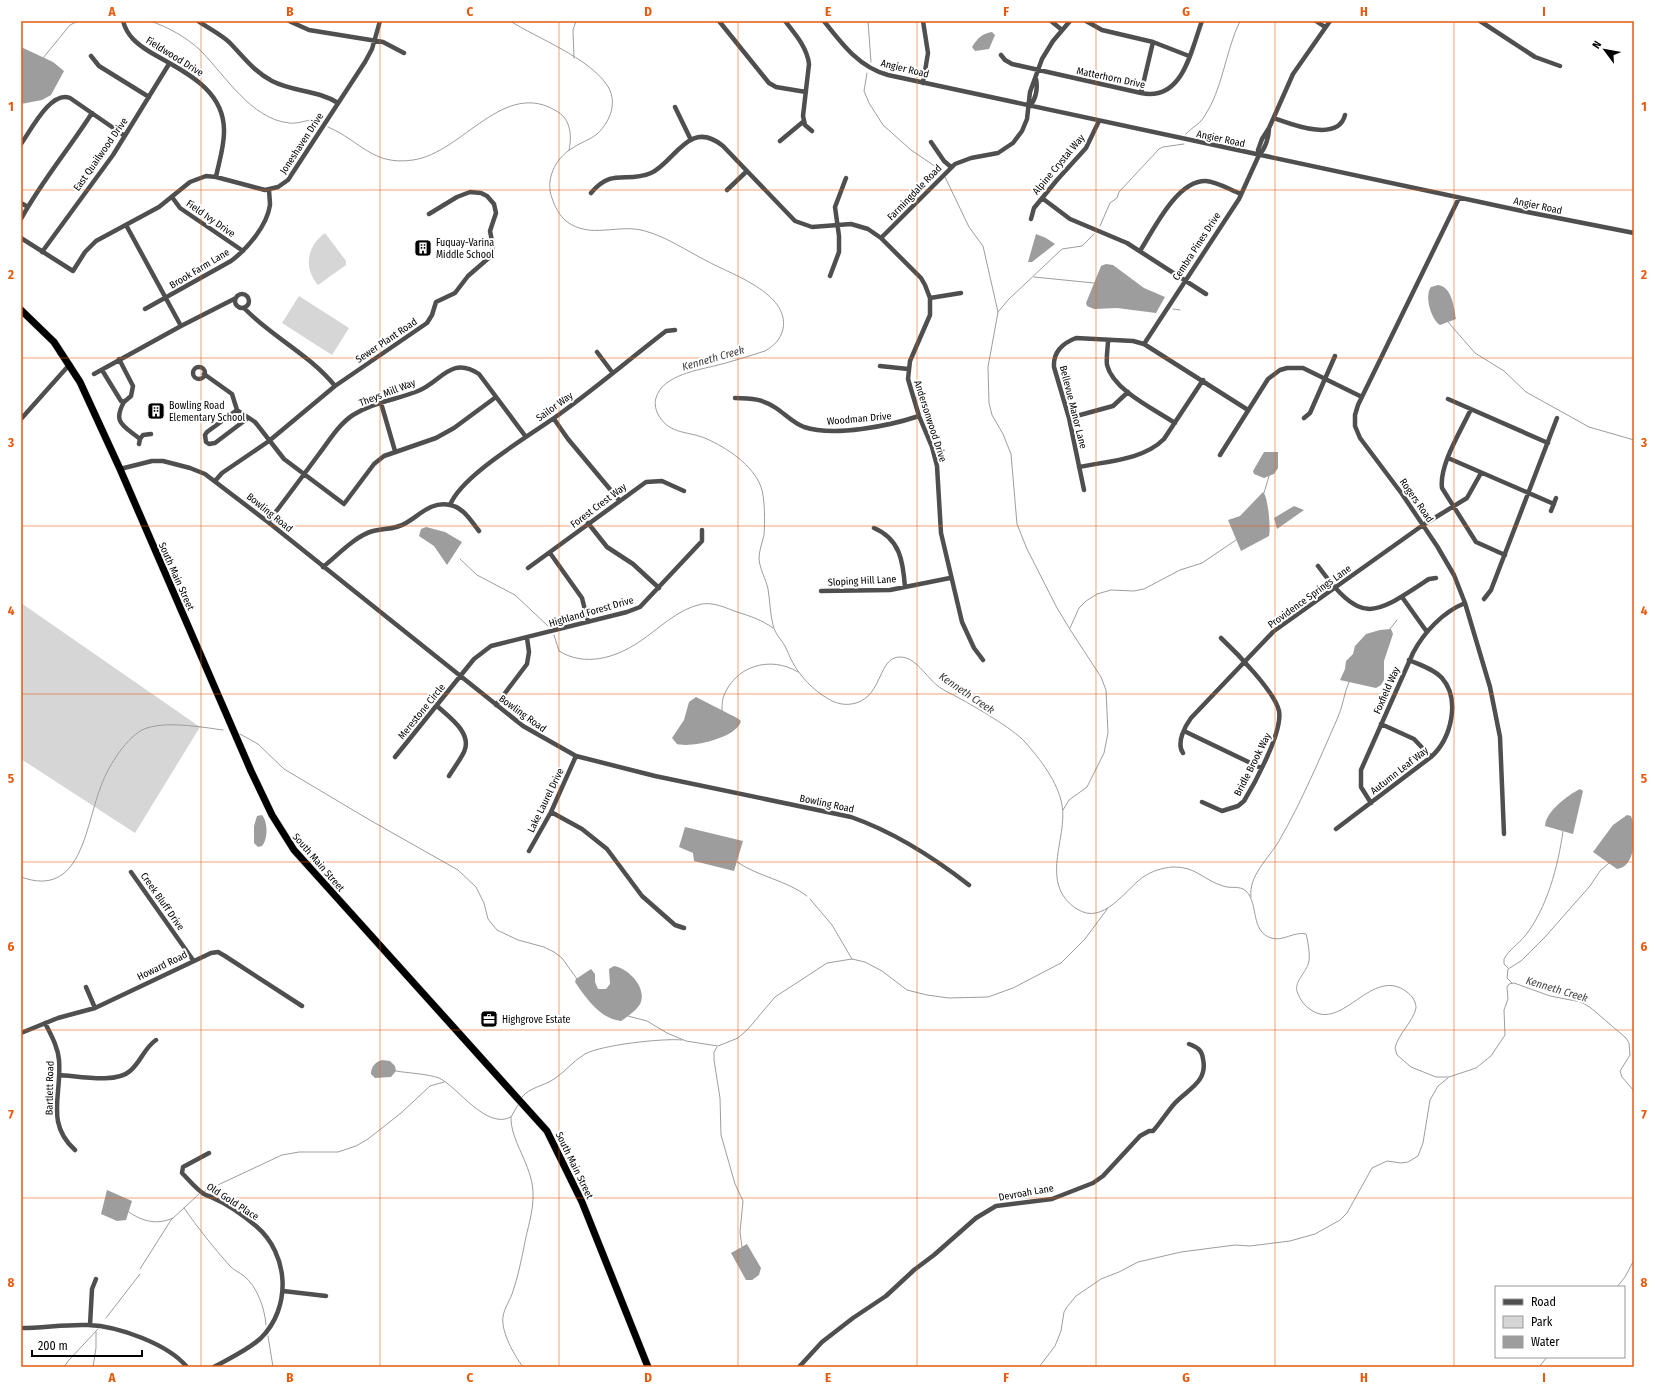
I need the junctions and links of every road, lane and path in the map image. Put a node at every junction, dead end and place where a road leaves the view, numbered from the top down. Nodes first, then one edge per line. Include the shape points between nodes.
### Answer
1 (123, 21) edge
2 (198, 21) edge
3 (289, 21) edge
4 (380, 21) edge
5 (719, 21) edge
6 (784, 21) edge
7 (824, 21) edge
8 (923, 21) edge
9 (1051, 21) edge
10 (1070, 21) edge
11 (1086, 21) edge
12 (1202, 21) edge
13 (1316, 21) edge
14 (1330, 21) edge
15 (1480, 21) edge
16 (1325, 27) junction
17 (1062, 30) junction
18 (374, 40) junction
19 (1153, 42) junction
20 (404, 53) dead end
21 (1001, 55) dead end
22 (91, 56) dead end
23 (1189, 56) junction
24 (170, 64) junction
25 (1560, 66) dead end
26 (1038, 70) junction
27 (923, 83) junction
28 (806, 92) junction
29 (1141, 93) junction
30 (148, 97) junction
31 (338, 102) junction
32 (1030, 106) junction
33 (675, 107) dead end
34 (92, 113) junction
35 (1345, 115) dead end
36 (1274, 118) junction
37 (804, 121) junction
38 (1099, 121) junction
39 (812, 132) dead end
40 (125, 136) junction
41 (691, 140) junction
42 (780, 141) dead end
43 (931, 142) dead end
44 (21, 144) edge
45 (1259, 155) junction
46 (951, 167) junction
47 (747, 171) junction
48 (216, 177) junction
49 (846, 178) dead end
50 (269, 189) junction
51 (727, 190) dead end
52 (592, 193) dead end
53 (1241, 194) junction
54 (172, 197) junction
55 (1042, 198) junction
56 (1459, 198) junction
57 (21, 203) edge
58 (28, 207) junction
59 (429, 214) dead end
60 (21, 219) edge
61 (1031, 219) dead end
62 (126, 225) junction
63 (838, 225) junction
64 (1634, 233) edge
65 (21, 238) edge
66 (881, 238) junction
67 (1140, 250) junction
68 (243, 251) junction
69 (42, 252) junction
70 (830, 276) dead end
71 (1185, 280) junction
72 (961, 293) dead end
73 (1206, 294) dead end
74 (166, 298) junction
75 (236, 298) junction
76 (930, 298) junction
77 (222, 304) junction
78 (249, 304) junction
79 (238, 306) junction
80 (244, 308) junction
81 (145, 309) dead end
82 (21, 310) edge
83 (254, 318) junction
84 (181, 326) junction
85 (675, 330) dead end
86 (1108, 340) junction
87 (1144, 344) junction
88 (597, 352) dead end
89 (1335, 356) dead end
90 (119, 360) junction
91 (70, 364) junction
92 (880, 366) dead end
93 (908, 369) junction
94 (102, 370) junction
95 (612, 372) junction
96 (94, 374) dead end
97 (204, 374) dead end
98 (1325, 378) junction
99 (1203, 380) junction
100 (335, 386) junction
101 (1128, 392) junction
102 (496, 396) junction
103 (1362, 397) junction
104 (735, 398) dead end
105 (1448, 400) dead end
106 (124, 402) junction
107 (381, 403) junction
108 (237, 410) junction
109 (1248, 410) junction
110 (1471, 410) junction
111 (919, 416) junction
112 (248, 418) junction
113 (1069, 418) junction
114 (1304, 418) dead end
115 (1558, 418) dead end
116 (21, 419) edge
117 (554, 419) junction
118 (1175, 423) junction
119 (151, 434) dead end
120 (526, 437) junction
121 (140, 439) junction
122 (269, 441) junction
123 (1548, 443) junction
124 (139, 444) dead end
125 (395, 451) junction
126 (1220, 455) dead end
127 (1448, 458) junction
128 (1080, 467) junction
129 (120, 469) junction
130 (1481, 473) junction
131 (304, 474) junction
132 (215, 481) junction
133 (1084, 490) dead end
134 (684, 491) dead end
135 (1528, 494) junction
136 (1556, 498) dead end
137 (619, 500) junction
138 (1554, 504) junction
139 (450, 505) junction
140 (1453, 507) junction
141 (1551, 512) dead end
142 (268, 522) junction
143 (588, 523) junction
144 (1423, 525) junction
145 (874, 528) dead end
146 (702, 530) dead end
147 (479, 531) dead end
148 (550, 552) junction
149 (1505, 555) junction
150 (1318, 566) dead end
151 (323, 567) junction
152 (528, 568) dead end
153 (950, 578) junction
154 (1436, 578) dead end
155 (905, 587) junction
156 (659, 588) junction
157 (1334, 588) junction
158 (821, 592) dead end
159 (1402, 597) junction
160 (1484, 599) dead end
161 (1465, 603) junction
162 (588, 622) junction
163 (1427, 632) junction
164 (527, 638) junction
165 (1221, 638) dead end
166 (983, 660) dead end
167 (1409, 660) junction
168 (1245, 661) junction
169 (460, 676) junction
170 (496, 705) junction
171 (437, 706) junction
172 (1381, 724) junction
173 (1184, 731) junction
174 (1183, 753) dead end
175 (576, 756) junction
176 (395, 757) dead end
177 (1431, 757) junction
178 (1261, 768) junction
179 (449, 776) dead end
180 (1202, 802) dead end
181 (1371, 803) junction
182 (551, 812) junction
183 (1336, 829) dead end
184 (1504, 834) dead end
185 (529, 852) dead end
186 (131, 872) dead end
187 (969, 886) dead end
188 (684, 928) dead end
189 (193, 960) junction
190 (86, 987) dead end
191 (302, 1006) dead end
192 (95, 1008) junction
193 (45, 1023) junction
194 (21, 1033) edge
195 (156, 1040) dead end
196 (1189, 1044) dead end
197 (59, 1075) junction
198 (75, 1150) dead end
199 (209, 1153) dead end
200 (96, 1279) dead end
201 (283, 1292) junction
202 (326, 1296) dead end
203 (90, 1325) junction
204 (21, 1328) edge
205 (187, 1367) edge
206 (214, 1367) edge
207 (648, 1367) edge
208 (799, 1367) edge

1 - 24 street, Fieldwood Drive via 126,31 133,40
2 - 31 street via 226,40 249,66 264,77 280,85 330,97
3 - 18 street via 309,30
4 - 18 street, Joneshaven Drive
5 - 28 street via 769,83 776,87
6 - 28 street via 808,56
7 - 27 street, Angier Road via 847,50 869,67 884,74
8 - 27 street via 928,53
9 - 17 street
10 - 17 street, Farmingdale Road
11 - 19 street via 1102,30
12 - 23 street, Matterhorn Drive
13 - 16 street
14 - 16 street, Cembra Pines Drive
15 - 25 street via 1535,57
16 - 36 street, Cembra Pines Drive via 1293,74
17 - 26 street, Farmingdale Road via 1048,48
18 - 20 street
18 - 31 street, Joneshaven Drive via 365,62
19 - 23 street
19 - 29 street
21 - 26 street, Matterhorn Drive via 1009,63
22 - 30 street via 99,66
23 - 29 street, Matterhorn Drive via 1181,76 1171,87 1158,93
24 - 30 street, East Quailwood Drive
24 - 48 street, Fieldwood Drive via 204,85 217,101 224,132
26 - 29 street, Matterhorn Drive
26 - 32 street, Farmingdale Road via 1034,102
27 - 32 street, Angier Road
28 - 37 street
30 - 40 street, East Quailwood Drive
31 - 50 street, Joneshaven Drive via 292,175 284,184
32 - 38 street, Angier Road
32 - 46 street, Farmingdale Road via 1022,131 1010,146 998,153 966,159
33 - 41 street
34 - 40 street
34 - 44 street via 70,98 57,98 50,102
34 - 58 street
35 - 36 street via 1338,126 1319,130 1301,128
36 - 45 street, Cembra Pines Drive via 1263,151
37 - 39 street
37 - 42 street
38 - 45 street, Angier Road
38 - 55 street, Alpine Crystal Way via 1086,148
40 - 69 street, East Quailwood Drive
41 - 47 street, Andersonwood Drive via 704,137 717,141
41 - 52 street via 679,147 660,167 650,173 608,179
43 - 46 street
45 - 53 street, Cembra Pines Drive
45 - 56 street, Angier Road
46 - 66 street, Farmingdale Road
47 - 51 street
47 - 63 street, Andersonwood Drive via 795,222 812,227
48 - 50 street via 258,189
48 - 54 street via 206,176 190,182
49 - 63 street via 836,202
50 - 68 street, Brook Farm Lane via 270,205 267,217
53 - 67 street via 1210,182 1190,185 1176,197
53 - 71 street, Cembra Pines Drive
54 - 62 street
54 - 68 street, Field Ivy Drive via 180,208
55 - 61 street, Alpine Crystal Way via 1033,210
55 - 67 street via 1067,217
56 - 64 street, Angier Road
56 - 103 street, Rogers Road
57 - 58 street
58 - 60 street
59 - 100 street, Sewer Plant Road via 470,192 488,196 494,204 496,213 490,231 493,246 491,256 468,276 455,293 436,302 427,323
62 - 69 street via 89,247 73,271
62 - 74 street
63 - 66 street, Andersonwood Drive via 864,227
63 - 70 street via 839,252
65 - 69 street
66 - 76 street, Andersonwood Drive via 921,278
67 - 71 street
68 - 74 street, Brook Farm Lane
71 - 73 street
71 - 87 street, Cembra Pines Drive
72 - 76 street
74 - 81 street, Brook Farm Lane
74 - 84 street
75 - 77 street
75 - 78 street via 244,294 248,297
75 - 79 street
76 - 93 street, Andersonwood Drive via 929,322
77 - 79 street
77 - 84 street
78 - 80 street
78 - 83 street
79 - 80 street
80 - 83 street
82 - 91 highway, South Main Street via 54,342
83 - 100 street via 322,370
84 - 90 street
85 - 95 street, Sailor Way via 666,331
86 - 87 street, Bellevue Manor Lane
86 - 101 street via 1107,364 1110,373
86 - 113 street, Bellevue Manor Lane via 1076,338 1058,351 1054,367
87 - 99 street, Bellevue Manor Lane
88 - 95 street
89 - 98 street
90 - 94 street
90 - 106 street via 134,386 131,396
91 - 116 street
91 - 129 highway, South Main Street
92 - 93 street
93 - 111 street, Andersonwood Drive
94 - 96 street
94 - 106 street
95 - 117 street, Sailor Way
97 - 108 street via 232,394
98 - 103 street
98 - 109 street via 1303,368 1280,370 1268,379
98 - 114 street via 1310,413
99 - 109 street, Bellevue Manor Lane
99 - 118 street
100 - 122 street, Sewer Plant Road
101 - 113 street via 1113,406
101 - 118 street
102 - 107 street, Theys Mill Way via 479,374 462,367 450,369 419,391
102 - 120 street, Theys Mill Way
102 - 125 street via 454,428 436,438
103 - 144 street, Rogers Road via 1355,415 1355,426 1360,438
104 - 111 street, Woodman Drive via 757,399 777,408 804,427 820,430 878,427
105 - 110 street
106 - 121 street via 118,419
107 - 125 street
107 - 131 street, Theys Mill Way via 351,416
108 - 112 street
108 - 112 street via 207,432 206,442 215,443
109 - 126 street
110 - 123 street
110 - 127 street
111 - 153 street, Andersonwood Drive via 932,446 937,466 941,533
112 - 122 street via 255,422
113 - 128 street, Bellevue Manor Lane
115 - 123 street
117 - 120 street, Sailor Way
117 - 137 street
118 - 128 street via 1164,439 1152,450
119 - 121 street
120 - 139 street, Sailor Way via 463,484
121 - 124 street
122 - 131 street via 284,459
122 - 132 street, Sewer Plant Road via 222,473
123 - 135 street
125 - 131 street via 374,464 344,504
127 - 130 street
127 - 140 street via 1442,482
128 - 133 street, Bellevue Manor Lane
129 - 132 street, Bowling Road via 152,461 163,461 190,468
129 - 207 highway, South Main Street via 251,771 284,837 547,1131 582,1202
130 - 135 street
130 - 140 street, Providence Springs Lane via 1470,495
131 - 142 street, Theys Mill Way
132 - 142 street, Bowling Road
134 - 137 street, Forest Crest Way via 672,484 655,480 639,485
135 - 138 street
135 - 149 street
136 - 138 street
137 - 143 street, Forest Crest Way
138 - 141 street
139 - 147 street via 463,511
139 - 151 street via 423,510 406,523 392,529 373,531 358,539
140 - 144 street, Providence Springs Lane
140 - 149 street via 1476,542
142 - 151 street, Bowling Road
143 - 148 street, Forest Crest Way
143 - 156 street via 607,547 633,564
144 - 157 street, Providence Springs Lane
144 - 161 street, Rogers Road via 1454,575
145 - 155 street via 894,541 901,555
146 - 156 street, Highland Forest Drive via 702,541
148 - 152 street, Forest Crest Way
148 - 162 street via 582,598
149 - 160 street via 1491,590
150 - 157 street
151 - 169 street, Bowling Road
153 - 155 street, Sloping Hill Lane
153 - 166 street, Andersonwood Drive via 962,622 974,648
154 - 159 street via 1429,578
155 - 158 street, Sloping Hill Lane via 890,590
156 - 162 street, Highland Forest Drive via 640,607
157 - 159 street via 1346,600 1363,608 1384,607
157 - 168 street, Providence Springs Lane via 1274,631
159 - 163 street
161 - 163 street, Foxfield Way via 1450,610
161 - 184 street, Rogers Road via 1490,687 1500,737
162 - 164 street, Highland Forest Drive
163 - 167 street, Foxfield Way
164 - 169 street, Highland Forest Drive via 491,646 474,659
164 - 170 street via 527,664
165 - 168 street, Bridle Brook Way
167 - 172 street, Foxfield Way
167 - 177 street, Autumn Leaf Way via 1438,674 1449,688 1450,729 1441,747
168 - 173 street, Providence Springs Lane via 1195,714
168 - 178 street, Bridle Brook Way via 1275,700 1280,712 1278,732
169 - 170 street, Bowling Road
169 - 171 street, Merestone Circle
170 - 175 street, Bowling Road via 523,726
171 - 176 street, Merestone Circle
171 - 179 street via 456,723 465,736 465,750
172 - 177 street via 1414,739
172 - 181 street, Foxfield Way via 1360,776 1363,791
173 - 174 street, Providence Springs Lane via 1180,747
173 - 178 street
175 - 182 street, Lake Laurel Drive
175 - 187 street, Bowling Road via 655,776 851,817 875,825 908,844 943,865
177 - 181 street, Autumn Leaf Way
178 - 180 street, Bridle Brook Way via 1248,795 1238,806 1222,811
181 - 183 street, Autumn Leaf Way
182 - 185 street, Lake Laurel Drive
182 - 188 street via 582,829 602,845 642,896 675,925
186 - 189 street, Creek Bluff Drive
189 - 191 street, Howard Road via 218,952
189 - 192 street, Howard Road
190 - 192 street
192 - 193 street, Howard Road
193 - 194 street, Howard Road
193 - 197 street, Bartlett Road via 58,1052
195 - 197 street via 146,1049 130,1072 117,1078
196 - 208 street, Devroah Lane via 1202,1052 1204,1072 1196,1087 1176,1103 1153,1130 1140,1136 1103,1176 1088,1185 1052,1199 996,1206 976,1218 886,1296 822,1342
197 - 198 street, Bartlett Road via 58,1126 63,1137
199 - 201 street, Old Gold Place via 183,1167 182,1173 205,1195 251,1222 266,1236 280,1263
200 - 203 street via 92,1288
201 - 202 street
201 - 206 street, Old Gold Place via 278,1311 263,1335 245,1350
203 - 204 street
203 - 205 street via 155,1344 169,1351

